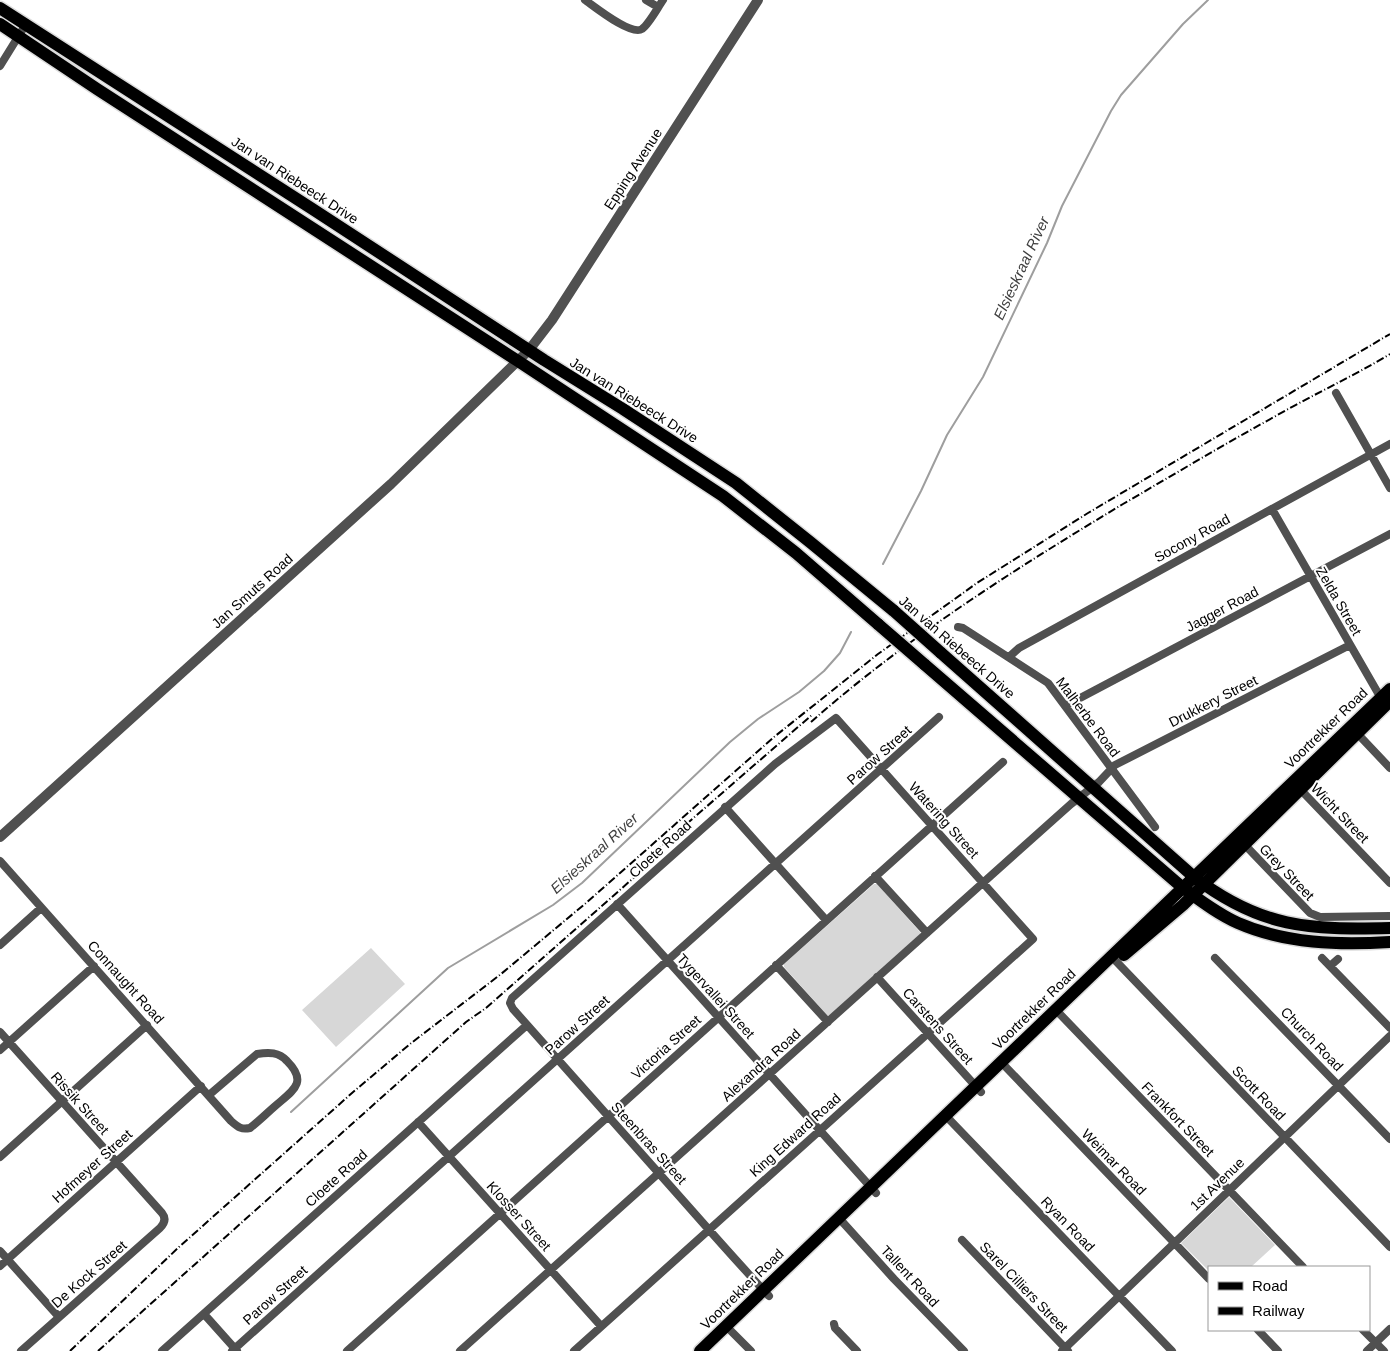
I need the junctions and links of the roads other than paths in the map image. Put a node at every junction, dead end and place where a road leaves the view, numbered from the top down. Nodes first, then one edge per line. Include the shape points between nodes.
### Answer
1 (585, 0) edge
2 (646, 0) edge
3 (758, 0) edge
4 (661, 4) edge
5 (0, 8) edge
6 (0, 24) edge
7 (26, 24) junction
8 (19, 36) junction
9 (0, 66) edge
10 (529, 350) junction
11 (518, 361) junction
12 (1336, 393) dead end
13 (1390, 444) edge
14 (1371, 455) junction
15 (1390, 488) edge
16 (1272, 509) junction
17 (1390, 534) edge
18 (1311, 576) junction
19 (958, 627) dead end
20 (1350, 645) junction
21 (1009, 657) junction
22 (1390, 688) edge
23 (1386, 701) edge
24 (1065, 706) junction
25 (939, 717) dead end
26 (836, 718) joint
27 (1354, 730) junction
28 (1003, 762) dead end
29 (1390, 768) edge
30 (882, 769) junction
31 (1111, 769) junction
32 (1297, 785) junction
33 (1093, 787) junction
34 (1078, 798) junction
35 (725, 807) junction
36 (932, 825) junction
37 (1155, 827) dead end
38 (0, 837) edge
39 (1244, 844) junction
40 (0, 861) edge
41 (776, 864) junction
42 (1158, 866) junction
43 (875, 876) junction
44 (1198, 880) junction
45 (983, 883) junction
46 (1390, 883) edge
47 (1188, 892) junction
48 (617, 904) junction
49 (41, 908) junction
50 (1390, 916) edge
51 (826, 920) junction
52 (1142, 927) junction
53 (1390, 928) edge
54 (927, 933) junction
55 (1033, 939) joint
56 (1390, 942) edge
57 (0, 945) edge
58 (1215, 958) dead end
59 (1322, 958) dead end
60 (1338, 959) dead end
61 (1113, 960) junction
62 (668, 961) junction
63 (776, 965) junction
64 (94, 966) junction
65 (1330, 966) junction
66 (878, 977) junction
67 (510, 1005) joint
68 (1059, 1012) junction
69 (718, 1018) junction
70 (828, 1022) junction
71 (147, 1025) junction
72 (527, 1025) junction
73 (1390, 1028) edge
74 (0, 1032) edge
75 (928, 1033) junction
76 (1390, 1036) edge
77 (9, 1042) junction
78 (0, 1050) edge
79 (558, 1059) junction
80 (1003, 1065) junction
81 (769, 1074) junction
82 (1339, 1085) junction
83 (201, 1086) junction
84 (978, 1089) junction
85 (209, 1095) junction
86 (62, 1101) junction
87 (608, 1116) junction
88 (948, 1118) junction
89 (418, 1122) junction
90 (820, 1130) junction
91 (1284, 1137) junction
92 (1390, 1139) edge
93 (450, 1156) junction
94 (0, 1157) edge
95 (116, 1162) junction
96 (659, 1173) junction
97 (873, 1190) junction
98 (1229, 1190) junction
99 (162, 1213) joint
100 (500, 1213) junction
101 (840, 1220) junction
102 (709, 1229) junction
103 (962, 1240) dead end
104 (1175, 1243) junction
105 (1390, 1247) edge
106 (0, 1251) edge
107 (7, 1259) junction
108 (0, 1266) edge
109 (1302, 1266) edge
110 (550, 1270) junction
111 (1208, 1278) edge
112 (766, 1293) junction
113 (1120, 1296) junction
114 (204, 1314) junction
115 (59, 1317) junction
116 (834, 1324) dead end
117 (601, 1326) junction
118 (729, 1328) junction
119 (1390, 1329) edge
120 (1259, 1331) edge
121 (1364, 1331) edge
122 (1376, 1343) junction
123 (234, 1350) edge
124 (1065, 1350) edge
125 (21, 1351) edge
126 (162, 1351) edge
127 (347, 1351) edge
128 (460, 1351) edge
129 (574, 1351) edge
130 (700, 1351) edge
131 (711, 1351) edge
132 (751, 1351) edge
133 (857, 1351) edge
134 (964, 1351) edge
135 (1172, 1351) edge
136 (1278, 1351) edge
137 (1367, 1351) edge
138 (1384, 1351) edge

1 - 4 street via 628,29 637,30 643,28
2 - 4 street
3 - 10 street, Epping Avenue via 604,241
5 - 7 main road, Jan van Riebeeck Drive
6 - 8 main road
7 - 8 street
7 - 10 main road, Jan van Riebeeck Drive
8 - 9 street
8 - 11 main road
10 - 11 street, Epping Avenue
10 - 33 main road, Jan van Riebeeck Drive, bridge via 736,483 894,611
11 - 34 main road, bridge via 723,496 796,553
11 - 38 street, Jan Smuts Road via 391,484
12 - 14 street
13 - 14 street, Socony Road
14 - 15 street
14 - 16 street, Socony Road
16 - 18 street, Zelda Street
16 - 21 street, Socony Road via 1019,648
17 - 18 street, Jagger Road
18 - 20 street, Zelda Street
18 - 24 street, Jagger Road
19 - 21 street, Malherbe Road
20 - 23 street, Zelda Street
20 - 31 street, Drukkery Street
21 - 24 street, Malherbe Road via 1048,683
22 - 23 main road, Voortrekker Road
23 - 27 main road, Voortrekker Road
24 - 31 street, Malherbe Road
25 - 30 street, Parow Street
26 - 30 street, Watering Street
26 - 35 street, Cloete Road
27 - 29 street
27 - 32 main road, Voortrekker Road
28 - 36 street, Victoria Street
30 - 36 street, Watering Street
30 - 41 street, Parow Street
31 - 33 street, Drukkery Street
31 - 37 street, Malherbe Road
32 - 39 main road, Voortrekker Road
32 - 44 main road, Voortrekker Road
32 - 46 street, Wicht Street
33 - 34 street, Drukkery Street
33 - 44 main road, Jan van Riebeeck Drive
34 - 42 main road
34 - 45 street, Alexandra Road
35 - 41 street
35 - 48 street, Cloete Road
36 - 43 street, Victoria Street
36 - 45 street, Watering Street
39 - 44 main road, Voortrekker Road
39 - 50 street, Grey Street via 1314,916
40 - 49 street, Connaught Road
41 - 51 street
41 - 62 street, Parow Street
42 - 47 main road
42 - 52 main road via 1169,885 1168,893
43 - 51 street, Victoria Street
43 - 54 street
44 - 47 main road, Voortrekker Road
44 - 53 main road, Jan van Riebeeck Drive via 1239,906 1280,922 1325,928
45 - 54 street, Alexandra Road
45 - 55 street, Watering Street
47 - 52 main road, Voortrekker Road
47 - 56 main road via 1219,913 1252,929 1320,943
47 - 61 main road, Voortrekker Road via 1164,923
48 - 62 street, Tygervallei Street
48 - 67 street, Cloete Road via 512,998
49 - 57 street
49 - 64 street, Connaught Road
51 - 63 street, Victoria Street
52 - 61 main road, Voortrekker Road
54 - 66 street, Alexandra Road
55 - 75 street, King Edward Road
58 - 82 street, Church Road
59 - 65 street
60 - 65 street
61 - 68 main road, Voortrekker Road
61 - 91 street, Scott Road
62 - 69 street, Tygervallei Street
62 - 79 street, Parow Street
63 - 69 street, Victoria Street
63 - 70 street
64 - 71 street, Connaught Road
64 - 77 street
65 - 73 street
66 - 70 street, Alexandra Road
66 - 75 street, Carstens Street
67 - 72 street, Steenbras Street
68 - 80 main road, Voortrekker Road
68 - 98 street, Frankfort Street
69 - 81 street, Tygervallei Street
69 - 87 street, Victoria Street
70 - 81 street, Alexandra Road
71 - 83 street, Connaught Road
71 - 86 street
72 - 79 street, Steenbras Street
72 - 89 street, Cloete Road
74 - 77 street, Rissik Street
75 - 84 street, Carstens Street
75 - 90 street, King Edward Road
76 - 82 street, 1st Avenue
77 - 78 street
77 - 86 street, Rissik Street
79 - 87 street, Steenbras Street
79 - 93 street, Parow Street
80 - 84 main road, Voortrekker Road
80 - 104 street, Weimar Road
81 - 90 street, Tygervallei Street
81 - 96 street, Alexandra Road
82 - 91 street, 1st Avenue
82 - 92 street, Church Road
83 - 85 street, Connaught Road
83 - 95 street, Hofmeyer Street
84 - 88 main road, Voortrekker Road
85 - 85 street, Connaught Road via 257,1054 280,1055 292,1066 298,1078 292,1093 250,1128 238,1128
86 - 94 street
86 - 95 street, Rissik Street
87 - 96 street, Steenbras Street
87 - 100 street, Victoria Street
88 - 97 main road, Voortrekker Road
88 - 113 street, Ryan Road
89 - 93 street, Klosser Street
89 - 114 street, Cloete Road
90 - 97 street, Tygervallei Street
90 - 102 street, King Edward Road
91 - 98 street, 1st Avenue
91 - 105 street, Scott Road
93 - 100 street, Klosser Street
93 - 123 street, Parow Street
95 - 99 street, Rissik Street
95 - 107 street, Hofmeyer Street
96 - 102 street, Steenbras Street
96 - 110 street, Alexandra Road
97 - 101 main road, Voortrekker Road
98 - 104 street, 1st Avenue
98 - 109 street, Frankfort Street
99 - 115 street, De Kock Street via 162,1226
100 - 110 street, Klosser Street
100 - 127 street, Victoria Street
101 - 112 main road, Voortrekker Road
101 - 134 street, Tallent Road
102 - 112 street, Steenbras Street
102 - 117 street, King Edward Road
103 - 124 street, Sarel Cilliers Street
104 - 111 street, Weimar Road
104 - 113 street, 1st Avenue
106 - 107 street
107 - 108 street, Hofmeyer Street
107 - 115 street
110 - 117 street, Klosser Street
110 - 128 street, Alexandra Road
112 - 118 main road, Voortrekker Road
113 - 124 street, 1st Avenue
113 - 135 street, Ryan Road
114 - 123 street
114 - 126 street, Cloete Road
115 - 125 street, De Kock Street
116 - 133 street
117 - 129 street, King Edward Road
118 - 130 main road, Voortrekker Road
118 - 131 main road, Voortrekker Road
118 - 132 street
119 - 122 street
120 - 136 street
121 - 122 street
122 - 137 street
122 - 138 street

